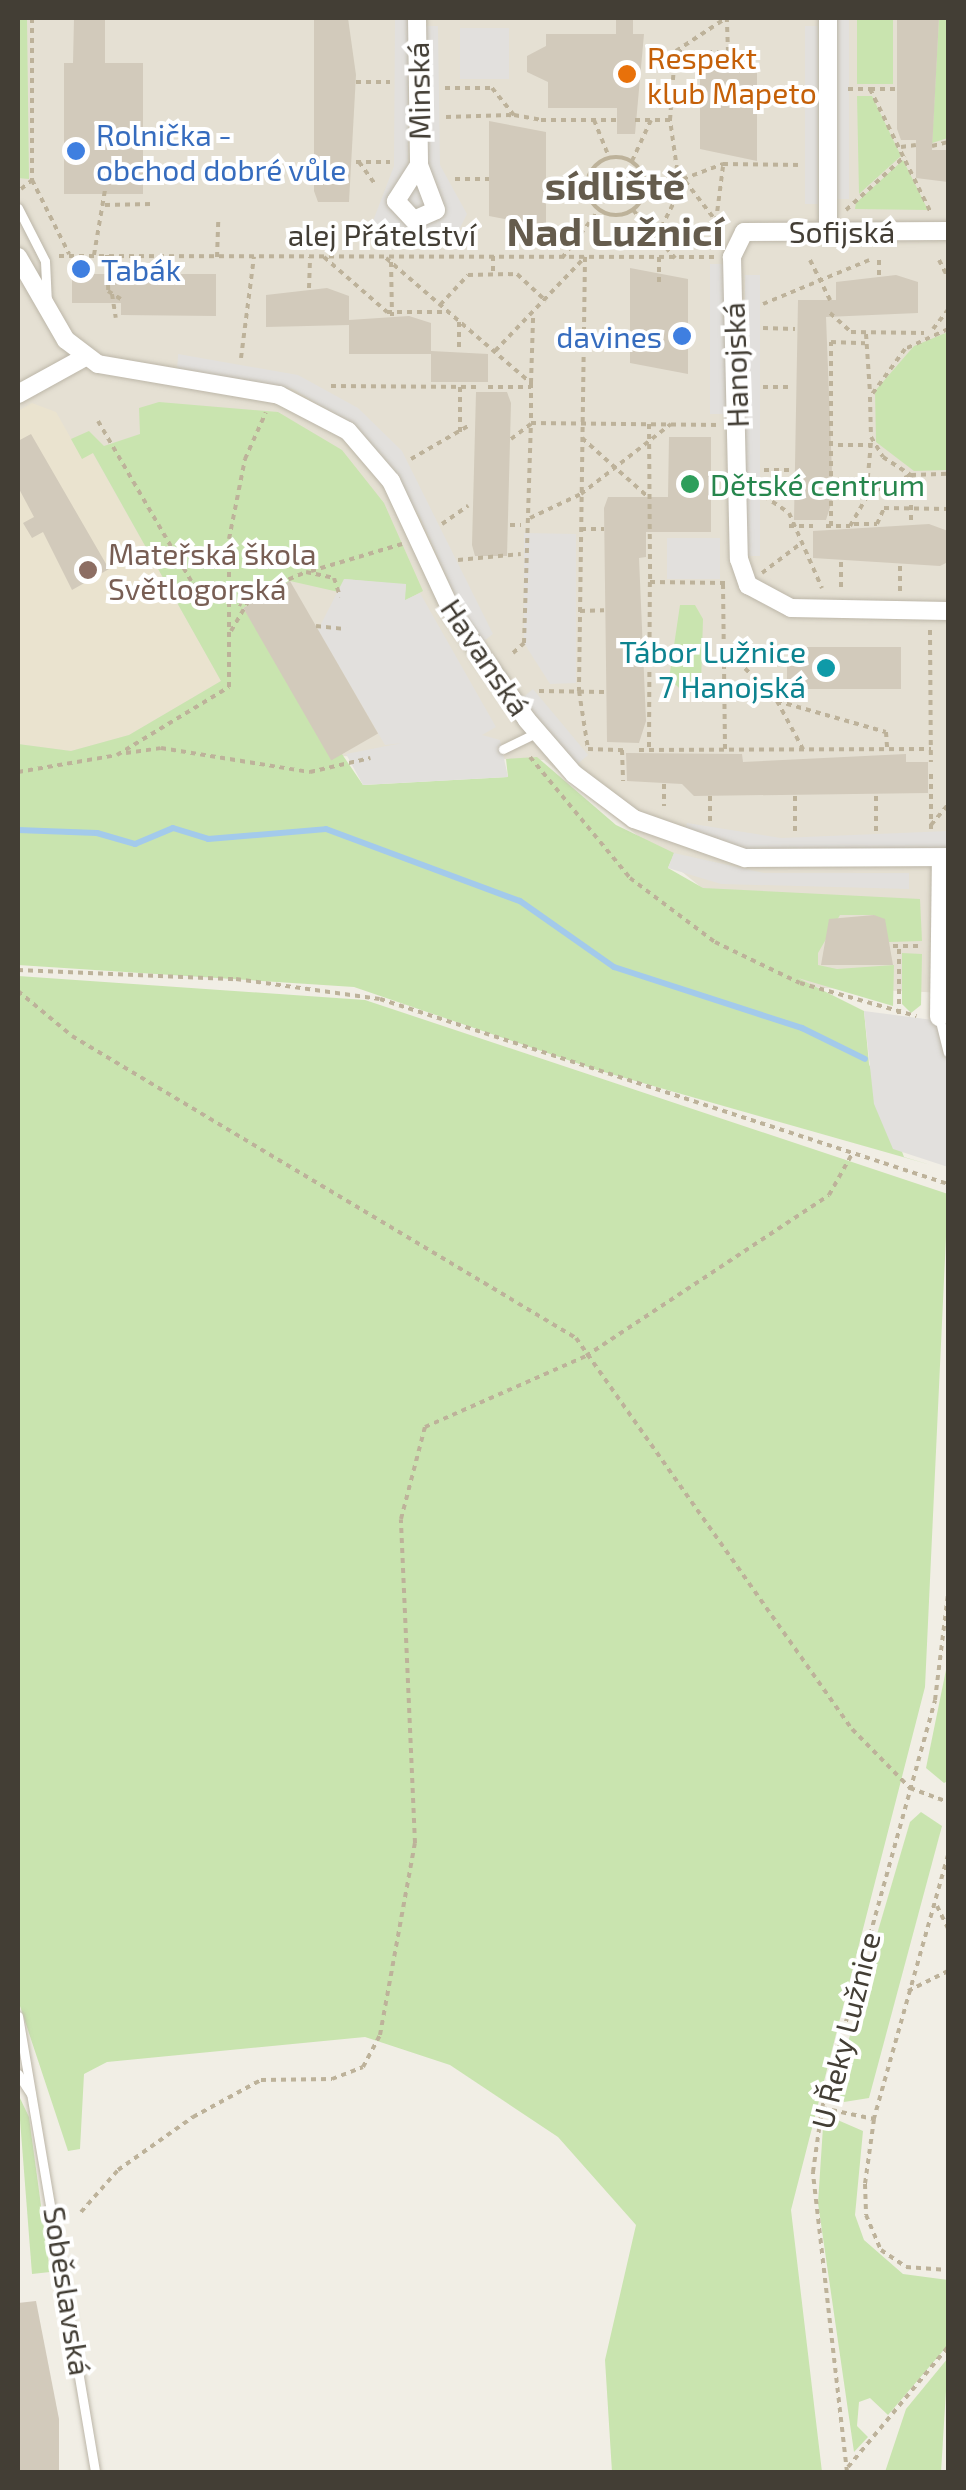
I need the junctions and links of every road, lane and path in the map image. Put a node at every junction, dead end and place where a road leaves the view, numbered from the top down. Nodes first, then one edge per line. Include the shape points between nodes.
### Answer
1 (32, 18) edge
2 (417, 18) edge
3 (727, 18) edge
4 (828, 18) edge
5 (675, 52) junction
6 (728, 52) junction
7 (728, 68) dead end
8 (356, 82) dead end
9 (390, 82) dead end
10 (445, 88) dead end
11 (828, 89) junction
12 (870, 89) junction
13 (897, 89) dead end
14 (514, 115) junction
15 (446, 117) dead end
16 (594, 120) junction
17 (617, 120) dead end
18 (635, 120) dead end
19 (652, 120) junction
20 (670, 120) junction
21 (948, 142) edge
22 (916, 145) dead end
23 (932, 146) dead end
24 (901, 147) junction
25 (905, 156) junction
26 (609, 157) junction
27 (632, 161) junction
28 (390, 162) dead end
29 (723, 164) junction
30 (418, 166) dead end
31 (801, 166) dead end
32 (682, 178) junction
33 (489, 179) dead end
34 (32, 180) junction
35 (455, 180) dead end
36 (948, 182) edge
37 (375, 184) dead end
38 (21, 189) dead end
39 (105, 190) dead end
40 (151, 204) dead end
41 (106, 205) junction
42 (18, 208) edge
43 (599, 210) junction
44 (633, 210) junction
45 (839, 213) dead end
46 (218, 222) dead end
47 (945, 226) edge
48 (828, 230) junction
49 (656, 236) junction
50 (736, 236) joint
51 (47, 252) dead end
52 (69, 255) junction
53 (94, 255) junction
54 (107, 256) junction
55 (492, 256) junction
56 (18, 257) edge
57 (217, 257) junction
58 (254, 257) junction
59 (310, 257) junction
60 (324, 257) junction
61 (585, 257) junction
62 (659, 257) junction
63 (719, 257) dead end
64 (562, 258) junction
65 (675, 258) junction
66 (389, 260) junction
67 (810, 260) dead end
68 (869, 260) dead end
69 (879, 260) dead end
70 (938, 260) dead end
71 (492, 274) junction
72 (880, 274) dead end
73 (826, 277) junction
74 (948, 278) edge
75 (659, 282) dead end
76 (309, 288) dead end
77 (112, 294) junction
78 (120, 299) dead end
79 (830, 300) dead end
80 (546, 301) junction
81 (763, 304) dead end
82 (440, 305) junction
83 (46, 310) junction
84 (948, 310) edge
85 (448, 312) junction
86 (830, 313) dead end
87 (392, 314) junction
88 (532, 317) junction
89 (116, 318) dead end
90 (459, 322) junction
91 (763, 328) dead end
92 (794, 329) dead end
93 (948, 330) edge
94 (930, 332) junction
95 (866, 334) junction
96 (865, 344) junction
97 (459, 351) dead end
98 (494, 353) junction
99 (85, 357) junction
100 (241, 358) dead end
101 (531, 385) junction
102 (331, 386) dead end
103 (460, 387) junction
104 (476, 387) dead end
105 (763, 387) dead end
106 (488, 388) dead end
107 (791, 388) dead end
108 (18, 394) edge
109 (870, 397) junction
110 (268, 406) dead end
111 (98, 420) dead end
112 (530, 423) junction
113 (582, 423) junction
114 (648, 424) junction
115 (671, 424) junction
116 (737, 424) junction
117 (468, 426) dead end
118 (460, 435) junction
119 (872, 437) junction
120 (582, 438) junction
121 (510, 439) dead end
122 (648, 442) junction
123 (838, 446) junction
124 (872, 446) junction
125 (410, 460) dead end
126 (617, 468) junction
127 (764, 470) dead end
128 (790, 470) dead end
129 (948, 474) edge
130 (912, 475) junction
131 (581, 494) junction
132 (648, 496) junction
133 (764, 496) dead end
134 (866, 498) junction
135 (468, 506) dead end
136 (911, 508) junction
137 (948, 508) edge
138 (528, 519) junction
139 (442, 524) dead end
140 (851, 524) junction
141 (910, 524) dead end
142 (510, 525) dead end
143 (522, 525) junction
144 (789, 526) junction
145 (813, 526) dead end
146 (581, 529) junction
147 (604, 529) dead end
148 (405, 543) dead end
149 (800, 544) junction
150 (522, 554) junction
151 (458, 560) dead end
152 (841, 562) dead end
153 (900, 566) dead end
154 (306, 572) junction
155 (650, 582) junction
156 (723, 582) junction
157 (748, 584) junction
158 (340, 596) dead end
159 (900, 596) dead end
160 (228, 600) junction
161 (838, 603) junction
162 (242, 606) junction
163 (604, 610) dead end
164 (939, 610) edge
165 (580, 611) junction
166 (316, 626) dead end
167 (346, 629) dead end
168 (229, 641) junction
169 (724, 647) junction
170 (512, 653) dead end
171 (539, 691) dead end
172 (579, 691) junction
173 (604, 692) dead end
174 (776, 701) junction
175 (538, 732) junction
176 (887, 748) junction
177 (503, 749) dead end
178 (930, 749) junction
179 (638, 750) dead end
180 (649, 750) junction
181 (725, 750) junction
182 (803, 750) junction
183 (116, 755) junction
184 (370, 758) dead end
185 (530, 758) dead end
186 (931, 762) dead end
187 (18, 772) edge
188 (931, 774) dead end
189 (622, 781) dead end
190 (664, 784) dead end
191 (710, 796) dead end
192 (795, 796) dead end
193 (876, 796) dead end
194 (948, 804) edge
195 (664, 806) dead end
196 (710, 825) dead end
197 (931, 825) junction
198 (876, 834) dead end
199 (931, 834) dead end
200 (795, 835) dead end
201 (944, 858) edge
202 (926, 946) dead end
203 (18, 970) edge
204 (18, 991) edge
205 (899, 1014) junction
206 (916, 1016) dead end
207 (939, 1017) joint
208 (948, 1037) edge
209 (948, 1052) edge
210 (852, 1154) junction
211 (948, 1184) edge
212 (590, 1353) junction
213 (948, 1594) edge
214 (910, 1788) junction
215 (948, 1802) edge
216 (948, 1855) edge
217 (936, 1906) junction
218 (948, 1928) edge
219 (948, 1971) edge
220 (907, 1992) junction
221 (18, 2016) edge
222 (18, 2074) edge
223 (822, 2108) junction
224 (38, 2110) junction
225 (874, 2118) junction
226 (81, 2212) dead end
227 (948, 2270) edge
228 (948, 2348) edge
229 (848, 2470) edge
230 (95, 2472) edge

1 - 34 path
2 - 30 street, Minská
3 - 5 path
3 - 6 path
4 - 11 street
5 - 6 path
5 - 20 path
6 - 7 path
8 - 9 path
10 - 14 path via 492,88
11 - 12 path
11 - 48 street
12 - 13 path
12 - 24 path
14 - 15 path
14 - 16 path
16 - 17 path
16 - 26 path
18 - 19 path
19 - 20 path
19 - 27 path
20 - 32 path
21 - 23 path
22 - 24 path
24 - 25 path
25 - 45 path
25 - 47 path
26 - 27 path
26 - 43 path via 587,182
27 - 44 path via 646,185
28 - 37 path via 358,162
29 - 31 path
29 - 32 path
29 - 32 path via 716,221
32 - 49 path via 674,214
33 - 35 path
34 - 38 path
34 - 52 path
36 - 47 path
39 - 41 path
40 - 41 path
41 - 53 path
42 - 83 lane via 45,260
43 - 44 path
43 - 64 path
44 - 49 path
46 - 57 path
47 - 48 street, Sofijská
48 - 50 street, Sofijská
49 - 65 path
50 - 116 street, Hanojská
51 - 52 path, alej Přátelství
52 - 53 path, alej Přátelství
53 - 54 path, alej Přátelství
54 - 57 path, alej Přátelství
54 - 77 path
55 - 64 path, alej Přátelství
55 - 66 path, alej Přátelství
55 - 71 path
56 - 83 street
57 - 58 path, alej Přátelství
58 - 59 path, alej Přátelství
58 - 100 path
59 - 60 path, alej Přátelství
59 - 76 path
60 - 66 path, alej Přátelství
60 - 87 path
61 - 62 path, alej Přátelství
61 - 64 path, alej Přátelství
61 - 80 path
61 - 113 path
62 - 65 path, alej Přátelství
62 - 75 path
63 - 65 path, alej Přátelství
66 - 82 path
66 - 87 path
67 - 73 path
68 - 73 path
69 - 72 path
70 - 74 path
71 - 80 path via 516,274
71 - 82 path via 468,274
73 - 79 path
73 - 81 path
77 - 78 path
77 - 89 path
80 - 88 path
82 - 85 path
83 - 99 street
84 - 94 path
85 - 87 path
85 - 90 path
86 - 95 path via 845,330
88 - 98 path
88 - 101 path
90 - 97 path
90 - 98 path
91 - 92 path
93 - 94 path
94 - 95 path
94 - 109 path via 890,363
95 - 96 path
96 - 109 path
96 - 123 path via 831,342
98 - 101 path
99 - 108 street
99 - 175 street, Havanská via 132,375 279,395 348,432 390,481 454,616
101 - 106 path
101 - 112 path
102 - 103 path
103 - 104 path
103 - 118 path
105 - 107 path
109 - 119 path
110 - 160 path via 232,517
111 - 160 path via 193,584
112 - 113 path
112 - 121 path
112 - 138 path
113 - 114 path
113 - 120 path
114 - 115 path
114 - 122 path
115 - 116 path
115 - 122 path
116 - 157 street, Hanojská via 739,559
117 - 118 path
118 - 125 path
119 - 124 path
119 - 130 path
120 - 126 path
120 - 131 path
122 - 126 path
122 - 132 path
123 - 124 path
123 - 140 path via 828,526
124 - 134 path
126 - 131 path
126 - 132 path
127 - 128 path
129 - 130 path
130 - 134 path via 884,480
130 - 136 path
131 - 138 path
131 - 146 path
132 - 155 path
133 - 144 path via 789,513
134 - 140 path
135 - 139 path
136 - 137 path
136 - 140 path via 884,508 877,524
136 - 141 path
138 - 143 path
142 - 143 path
143 - 150 path
144 - 145 path
144 - 149 path
146 - 147 path
146 - 165 path
148 - 154 path
149 - 157 path
149 - 161 path
150 - 151 path
150 - 170 path via 524,643
152 - 161 path
153 - 159 path
154 - 158 path via 334,578
154 - 162 path
155 - 156 path
155 - 180 path
156 - 157 path
156 - 169 path
157 - 161 street via 777,605
160 - 162 path
160 - 168 path
161 - 164 street
162 - 168 path
163 - 165 path
164 - 178 path
165 - 172 path
166 - 167 path
168 - 183 path via 230,687
169 - 174 path
169 - 181 path
171 - 172 path
172 - 173 path
172 - 189 path via 588,749 624,750
174 - 176 path via 886,732
174 - 182 path
175 - 177 lane
175 - 201 street, Havanská via 634,819 706,851
176 - 178 path
176 - 182 path
178 - 186 path
179 - 180 path
180 - 181 path
181 - 182 path
183 - 184 path via 161,748 310,772
183 - 187 path
185 - 205 path via 630,878 715,942 800,983
188 - 197 path
190 - 195 path
191 - 196 path
192 - 200 path
193 - 198 path
194 - 197 path
197 - 199 path
201 - 207 street
202 - 205 path via 896,946
203 - 210 path via 236,979 380,999
204 - 212 path via 72,1036
205 - 206 path
207 - 208 lane
208 - 209 lane
210 - 211 path
210 - 212 path via 829,1195
212 - 214 path via 852,1729
212 - 226 path via 424,1427 409,1462 401,1519 415,1843 380,2035 363,2067 332,2079 262,2080 118,2170
213 - 214 path, U Řeky Lužnice via 943,1664
214 - 215 path
214 - 223 path, U Řeky Lužnice
216 - 217 path
217 - 218 path
217 - 220 path
219 - 220 path
220 - 225 path
221 - 224 lane, Soběslavská
222 - 224 lane
223 - 225 path
223 - 229 path, U Řeky Lužnice via 816,2255
224 - 230 lane, Soběslavská
225 - 227 path via 865,2200 875,2238 906,2266
228 - 229 path

